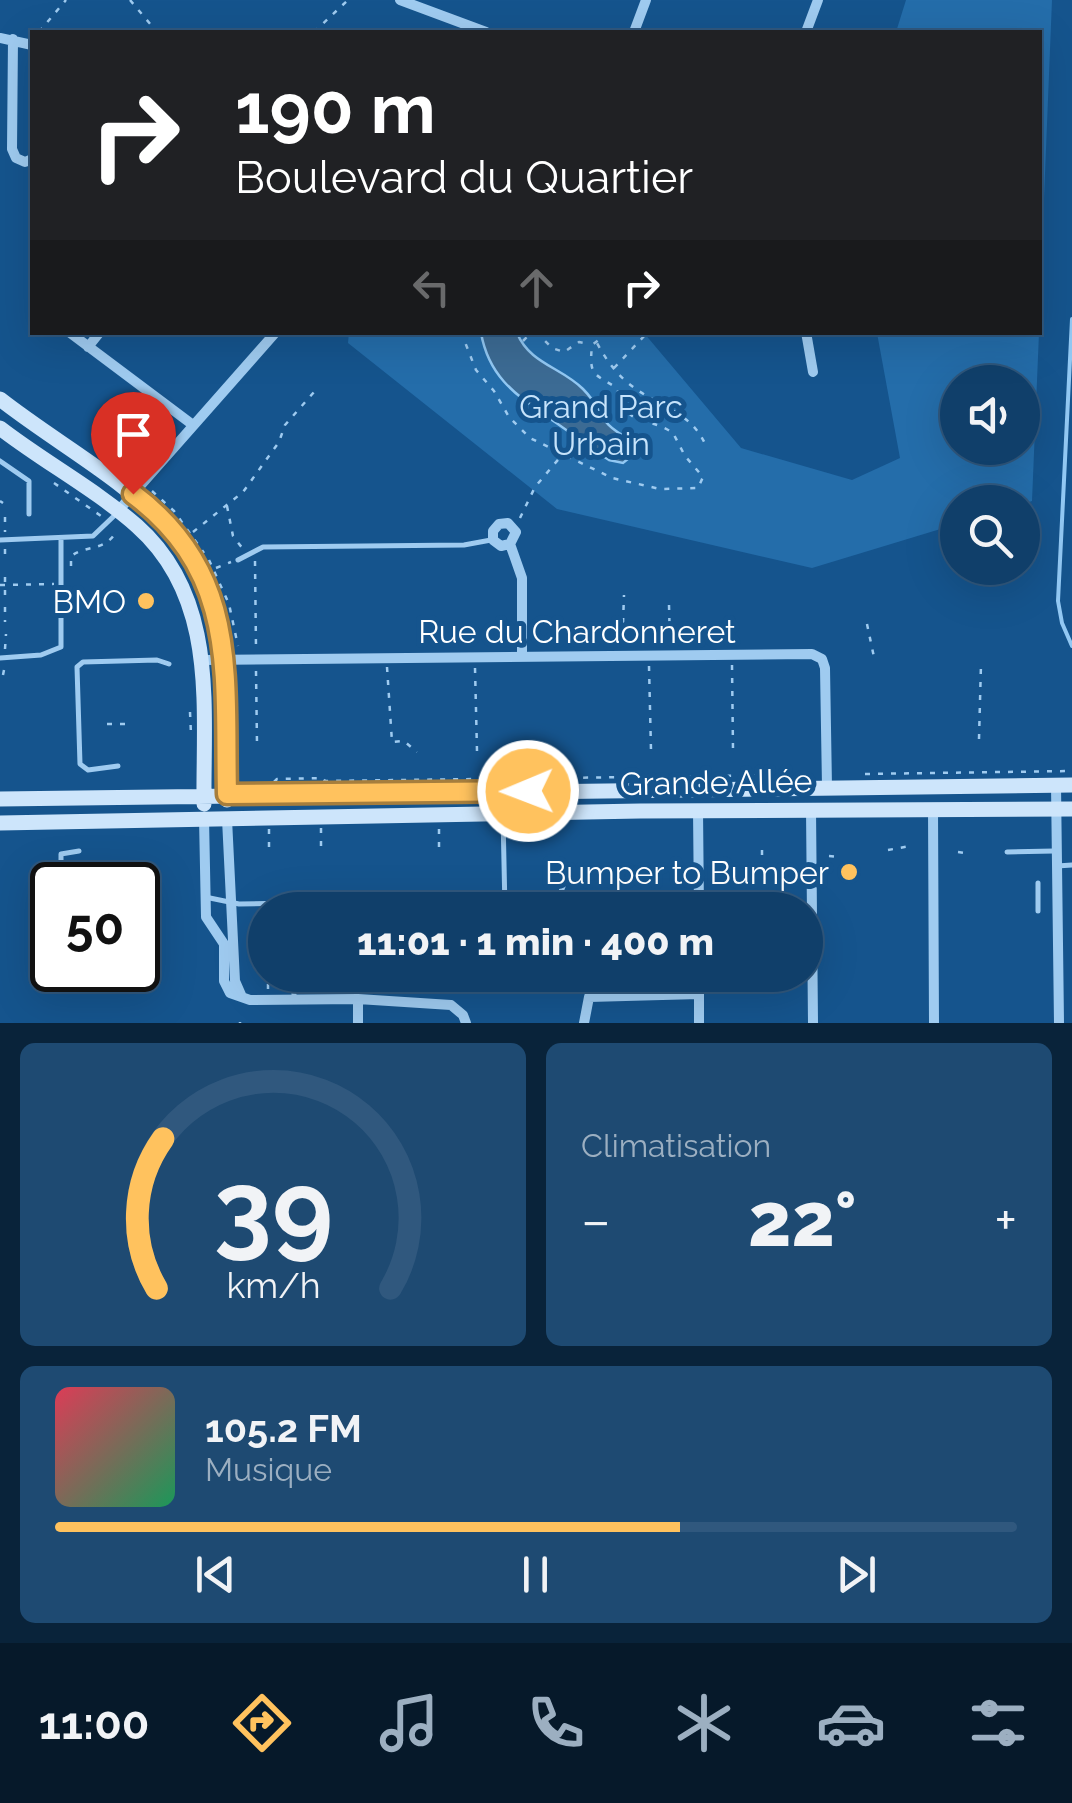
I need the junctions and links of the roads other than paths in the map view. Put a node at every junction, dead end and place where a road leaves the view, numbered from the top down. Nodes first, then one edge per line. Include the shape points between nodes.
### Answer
1 (400, 0) edge
2 (646, 0) edge
3 (818, 0) edge
4 (481, 30) edge
5 (635, 30) edge
6 (807, 30) edge
7 (6, 38) edge
8 (30, 160) edge
9 (74, 335) edge
10 (97, 335) edge
11 (273, 335) edge
12 (807, 335) edge
13 (88, 346) junction
14 (813, 372) dead end
15 (0, 399) edge
16 (193, 425) junction
17 (0, 428) edge
18 (0, 461) edge
19 (133, 494) junction
20 (118, 511) junction
21 (29, 514) dead end
22 (61, 539) junction
23 (3, 540) edge
24 (494, 540) junction
25 (510, 544) junction
26 (238, 560) road end
27 (522, 657) junction
28 (0, 658) edge
29 (226, 659) junction
30 (202, 660) junction
31 (168, 664) dead end
32 (118, 766) dead end
33 (1064, 785) edge
34 (827, 787) junction
35 (204, 794) junction
36 (227, 794) junction
37 (0, 799) edge
38 (812, 808) junction
39 (933, 808) junction
40 (1064, 809) edge
41 (698, 810) junction
42 (503, 813) junction
43 (204, 818) junction
44 (227, 820) junction
45 (0, 823) edge
46 (1057, 850) junction
47 (79, 852) dead end
48 (1007, 852) dead end
49 (61, 862) edge
50 (1072, 865) edge
51 (1057, 866) junction
52 (1038, 883) dead end
53 (564, 884) dead end
54 (1058, 891) junction
55 (505, 892) edge
56 (561, 892) edge
57 (699, 892) edge
58 (1038, 892) junction
59 (205, 897) junction
60 (231, 902) junction
61 (248, 903) edge
62 (1038, 911) dead end
63 (294, 992) edge
64 (699, 994) joint
65 (242, 998) junction
66 (358, 999) junction
67 (294, 1000) junction
68 (358, 1023) edge
69 (466, 1023) edge
70 (584, 1023) edge
71 (699, 1023) edge
72 (813, 1023) edge
73 (934, 1023) edge
74 (1059, 1023) edge

1 - 4 street
2 - 5 street
3 - 6 street
7 - 8 street via 12,149 16,158
9 - 13 street
10 - 13 street
11 - 16 street
12 - 14 street
13 - 16 street
15 - 19 main road
16 - 19 street
17 - 20 main road
18 - 21 lane via 29,481
19 - 20 street
19 - 29 main road via 168,524 200,568
20 - 22 lane via 95,535
20 - 30 main road via 180,579
22 - 23 lane
22 - 28 lane via 61,647
24 - 25 street
24 - 25 street via 494,528 508,523 516,532
24 - 26 lane via 303,545 256,550
25 - 27 street via 522,582
27 - 29 street, Rue du Chardonneret
27 - 34 street, Rue du Chardonneret via 812,654 825,668
29 - 30 street, Rue du Chardonneret
29 - 36 main road
30 - 35 main road
31 - 32 lane via 77,667 80,764 88,770
33 - 34 main road, Grande Allée
33 - 40 street
34 - 36 main road, Grande Allée
35 - 36 main road, Grande Allée
35 - 37 main road, Grande Allée
35 - 43 main road
36 - 44 main road
38 - 39 main road, Grande Allée
38 - 41 main road, Grande Allée
38 - 72 street
39 - 40 main road, Grande Allée
39 - 73 street
40 - 46 street
41 - 42 main road, Grande Allée
41 - 57 street
42 - 44 main road, Grande Allée
42 - 55 lane
43 - 44 main road, Grande Allée
43 - 45 main road, Grande Allée
43 - 59 street
44 - 60 street
46 - 48 lane
46 - 51 street
47 - 49 lane via 61,854
50 - 51 lane
51 - 54 street
52 - 58 lane
53 - 56 lane
54 - 58 lane
54 - 74 street
58 - 62 lane
59 - 60 lane
59 - 65 street via 207,921 224,944 225,985
60 - 61 lane
60 - 65 street via 235,986
63 - 67 lane
64 - 70 street via 589,997
64 - 71 street
65 - 67 street
66 - 67 street
66 - 68 street
66 - 69 street via 451,1005

